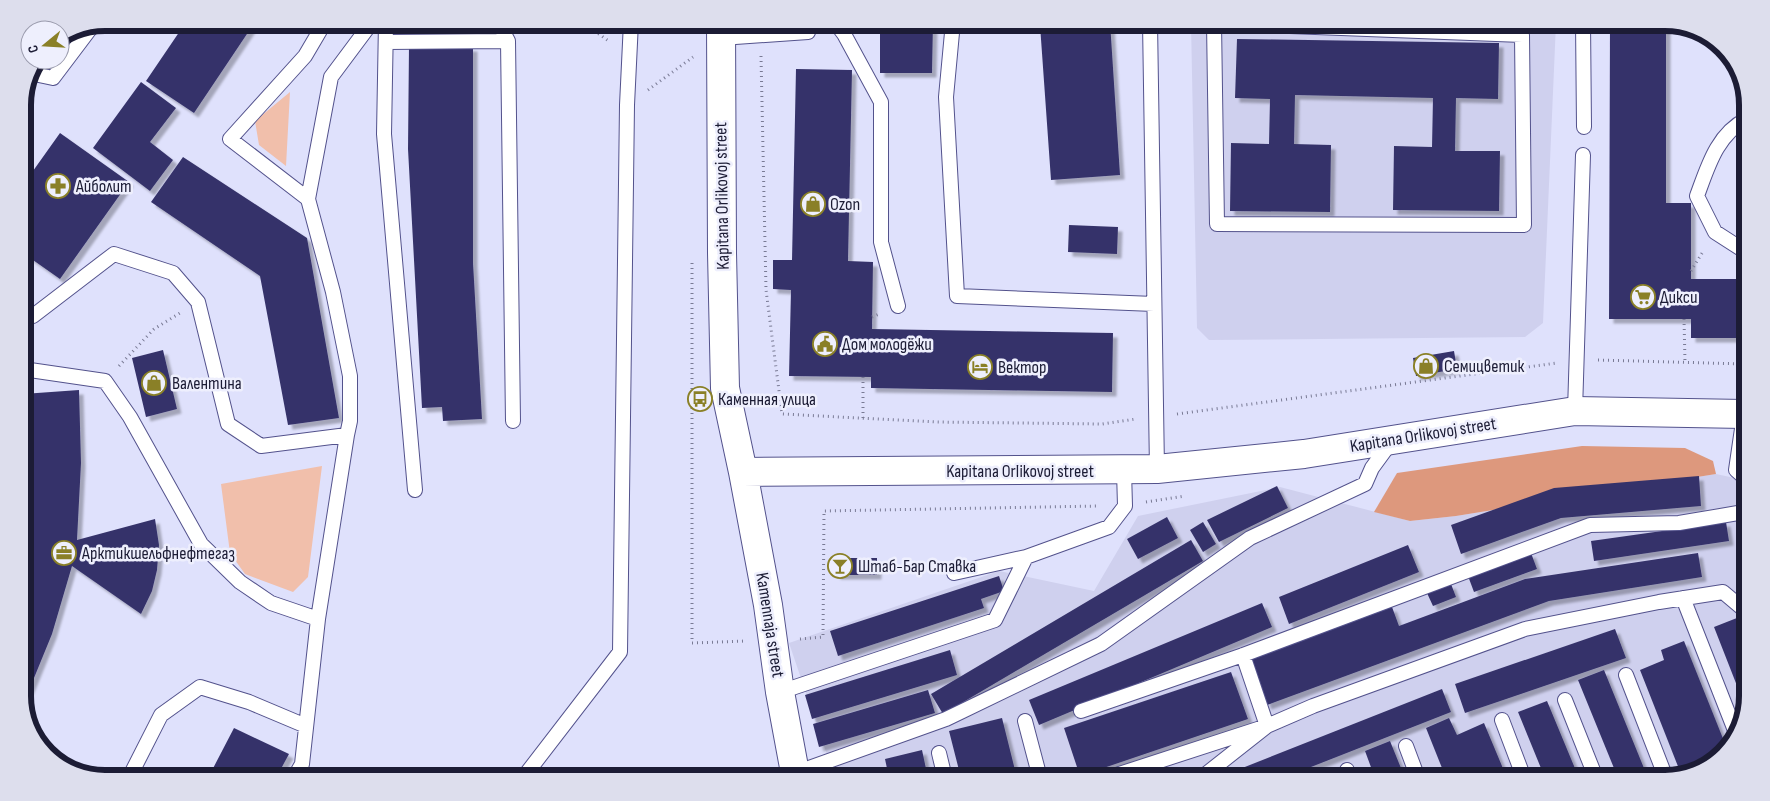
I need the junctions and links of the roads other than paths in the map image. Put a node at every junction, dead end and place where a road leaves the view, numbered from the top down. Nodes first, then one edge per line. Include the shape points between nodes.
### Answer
1 (320, 31) edge
2 (365, 31) edge
3 (386, 31) edge
4 (503, 31) edge
5 (631, 31) edge
6 (721, 31) edge
7 (728, 31) edge
8 (808, 31) edge
9 (842, 31) edge
10 (952, 31) edge
11 (1150, 31) edge
12 (1214, 31) edge
13 (1479, 31) edge
14 (1583, 31) edge
15 (86, 34) edge
16 (508, 41) junction
17 (386, 42) junction
18 (38, 75) edge
19 (1739, 123) edge
20 (1584, 126) dead end
21 (1583, 155) dead end
22 (308, 199) junction
23 (1739, 247) edge
24 (1154, 304) junction
25 (898, 306) dead end
26 (31, 315) edge
27 (31, 370) edge
28 (1575, 410) junction
29 (1739, 414) edge
30 (512, 421) dead end
31 (347, 435) junction
32 (1393, 439) junction
33 (1739, 449) edge
34 (1157, 469) junction
35 (1124, 471) junction
36 (743, 472) junction
37 (1739, 473) edge
38 (415, 490) dead end
39 (1739, 514) edge
40 (1026, 557) junction
41 (954, 572) dead end
42 (1682, 598) junction
43 (1739, 605) edge
44 (318, 619) junction
45 (1243, 655) junction
46 (1626, 675) dead end
47 (780, 692) junction
48 (1565, 700) dead end
49 (1080, 711) dead end
50 (1502, 720) dead end
51 (1025, 721) dead end
52 (1733, 725) edge
53 (306, 726) junction
54 (1267, 726) junction
55 (1406, 746) dead end
56 (939, 753) dead end
57 (133, 770) edge
58 (299, 770) edge
59 (529, 770) edge
60 (794, 770) edge
61 (811, 770) edge
62 (944, 770) edge
63 (1038, 770) edge
64 (1132, 770) edge
65 (1211, 770) edge
66 (1415, 770) edge
67 (1521, 770) edge
68 (1593, 770) edge
69 (1663, 770) edge

1 - 22 lane via 305,56 230,139
2 - 22 lane via 331,77
3 - 17 lane
4 - 16 lane
5 - 59 lane via 620,652
6 - 36 street, Kapitana Orlikovoj street via 725,388
7 - 8 lane via 760,36
9 - 25 lane via 880,102 882,242
10 - 24 lane via 946,97 957,296
11 - 24 lane
12 - 13 lane via 1217,224 1524,225 1522,35
14 - 20 lane
15 - 18 lane via 53,78
16 - 17 lane
16 - 30 lane
17 - 38 lane via 384,134
19 - 23 lane via 1714,150 1697,196 1715,232
21 - 28 lane
22 - 31 lane via 333,292 350,376
24 - 34 lane
26 - 31 lane via 114,254 173,273 198,302 228,424 260,446
27 - 44 lane via 105,381 130,417 201,544 240,582 271,603
28 - 29 street, Kapitana Orlikovoj street
28 - 32 street, Kapitana Orlikovoj street
31 - 44 lane
32 - 34 street, Kapitana Orlikovoj street via 1304,454
32 - 61 lane via 1372,468 1365,484 1250,538 1101,644 946,719
33 - 37 lane via 1736,470
34 - 35 street, Kapitana Orlikovoj street
35 - 36 street, Kapitana Orlikovoj street
35 - 40 lane via 1125,506 1109,527
36 - 47 street, Kamennaja street via 768,605
39 - 45 lane via 1679,523 1590,525
40 - 41 lane
40 - 47 lane via 995,620
42 - 43 lane via 1723,592
42 - 52 lane
42 - 54 lane via 1525,629 1313,706
44 - 53 lane
45 - 49 lane
45 - 54 lane
46 - 69 lane
47 - 60 street, Kamennaja street
48 - 68 lane
50 - 67 lane
51 - 63 lane
53 - 57 lane via 249,702 200,688 161,716
53 - 58 lane
54 - 64 lane
54 - 65 lane
55 - 66 lane
56 - 62 lane

